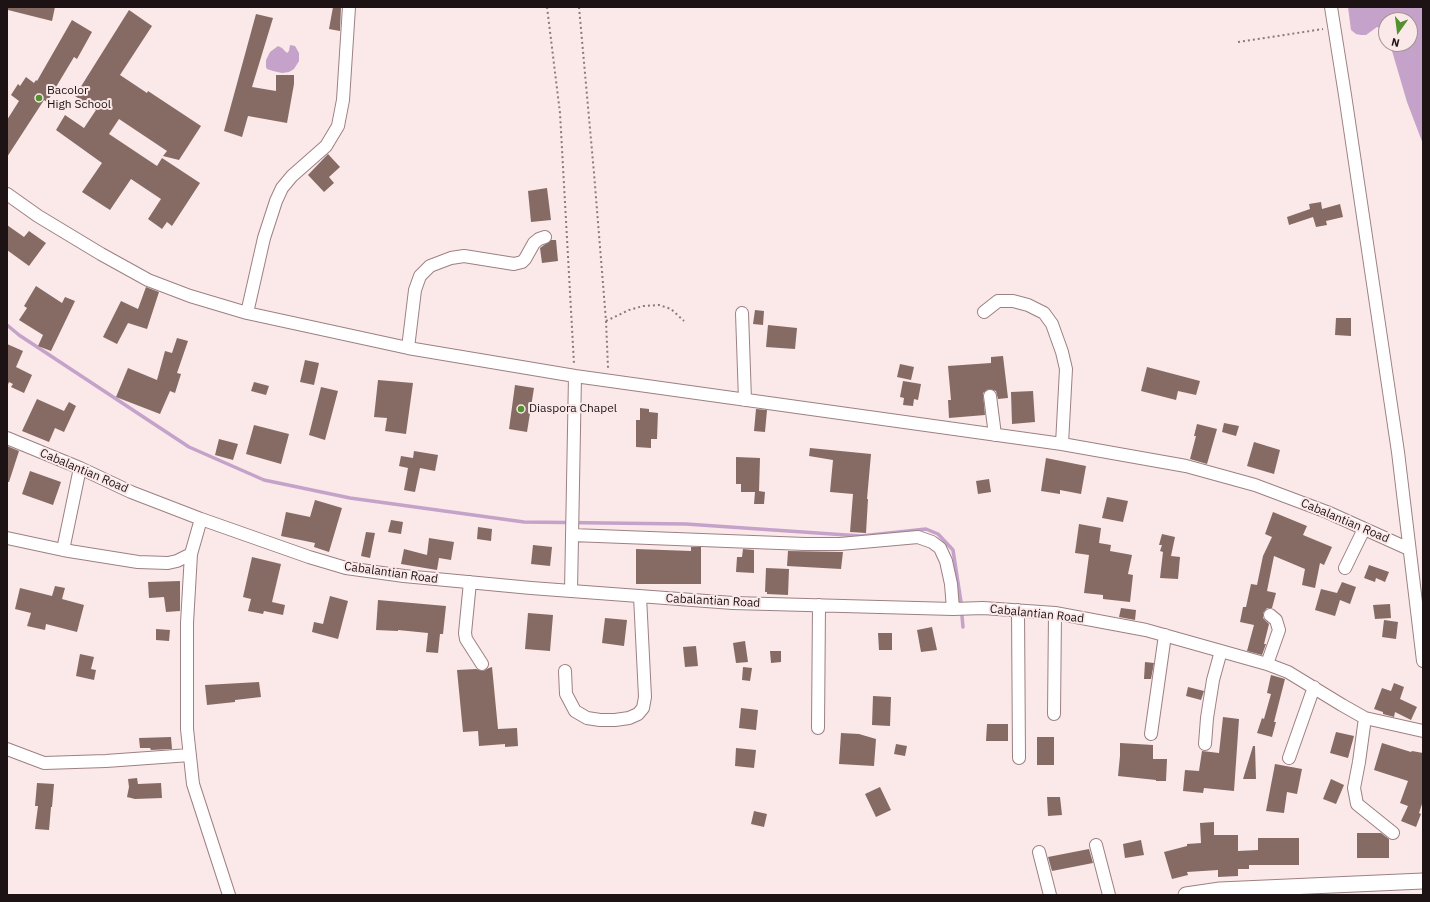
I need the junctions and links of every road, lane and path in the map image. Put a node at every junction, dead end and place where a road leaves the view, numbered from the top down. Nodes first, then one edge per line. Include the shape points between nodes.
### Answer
1 (349, 7) edge
2 (547, 7) edge
3 (579, 7) edge
4 (1331, 7) edge
5 (1334, 27) junction
6 (1238, 42) dead end
7 (7, 194) edge
8 (545, 237) dead end
9 (984, 312) dead end
10 (247, 313) junction
11 (742, 313) dead end
12 (606, 321) junction
13 (684, 321) dead end
14 (408, 348) junction
15 (575, 376) junction
16 (609, 380) junction
17 (990, 396) dead end
18 (745, 400) junction
19 (995, 435) junction
20 (7, 438) edge
21 (1062, 444) junction
22 (80, 468) junction
23 (201, 519) junction
24 (1364, 529) junction
25 (572, 532) junction
26 (7, 538) edge
27 (1409, 549) junction
28 (63, 550) junction
29 (191, 554) junction
30 (1345, 568) dead end
31 (470, 582) junction
32 (571, 591) junction
33 (640, 596) junction
34 (819, 605) junction
35 (954, 609) junction
36 (1018, 610) junction
37 (1055, 613) junction
38 (1270, 615) dead end
39 (1165, 635) junction
40 (1221, 651) junction
41 (1423, 662) edge
42 (482, 664) dead end
43 (1267, 664) junction
44 (565, 671) dead end
45 (1314, 687) junction
46 (1054, 714) dead end
47 (1365, 718) junction
48 (818, 728) dead end
49 (1423, 731) edge
50 (1151, 734) dead end
51 (1205, 744) dead end
52 (7, 749) edge
53 (190, 755) junction
54 (1018, 758) dead end
55 (1289, 758) dead end
56 (1393, 833) dead end
57 (1096, 845) dead end
58 (1039, 852) dead end
59 (1423, 881) edge
60 (229, 895) edge
61 (1050, 895) edge
62 (1109, 895) edge
63 (1186, 895) edge

1 - 10 street via 343,100 338,126 326,146 282,188 264,238
2 - 15 path via 560,113
3 - 12 path
4 - 5 street
5 - 6 path
5 - 27 street via 1398,452
7 - 10 street, Cabalantian Road via 38,216 148,280
8 - 14 street via 534,243 522,262 514,264 464,256 430,266 420,276 415,290
9 - 21 street via 998,301 1013,301 1044,313 1052,324 1066,369
10 - 14 street, Cabalantian Road
11 - 18 street
12 - 13 path via 643,306 671,309
12 - 16 path
14 - 15 street, Cabalantian Road
15 - 16 street, Cabalantian Road
15 - 25 street
16 - 18 street, Cabalantian Road
17 - 19 street
18 - 19 street, Cabalantian Road
19 - 21 street, Cabalantian Road
20 - 22 street, Cabalantian Road
21 - 24 street, Cabalantian Road via 1186,466 1255,485
22 - 23 street, Cabalantian Road via 131,492
22 - 28 street
23 - 29 street
23 - 31 street, Cabalantian Road via 346,568
24 - 27 street, Cabalantian Road
24 - 30 street
25 - 32 street
25 - 35 street via 805,544 840,544 918,537 940,548 946,561
26 - 28 street
27 - 41 street
28 - 29 street via 138,562 168,563
29 - 53 street via 186,685
31 - 32 street, Cabalantian Road
31 - 42 street via 466,640
32 - 33 street, Cabalantian Road
33 - 34 street, Cabalantian Road via 733,603
33 - 44 street via 645,697 643,708 638,714 629,718 600,720 587,718 574,711 566,694
34 - 35 street, Cabalantian Road
34 - 48 street
35 - 36 street, Cabalantian Road
36 - 37 street, Cabalantian Road
36 - 54 street
37 - 39 street, Cabalantian Road
37 - 46 street
38 - 43 street via 1276,620 1279,630
39 - 40 street, Cabalantian Road
39 - 50 street
40 - 43 street, Cabalantian Road
40 - 51 street via 1213,680
43 - 45 street, Cabalantian Road via 1288,672
45 - 47 street, Cabalantian Road
45 - 55 street
47 - 49 street, Cabalantian Road
47 - 56 street via 1354,788 1357,804
52 - 53 street via 44,763
53 - 60 street via 193,784
57 - 62 street
58 - 61 street
59 - 63 main road via 1250,888

